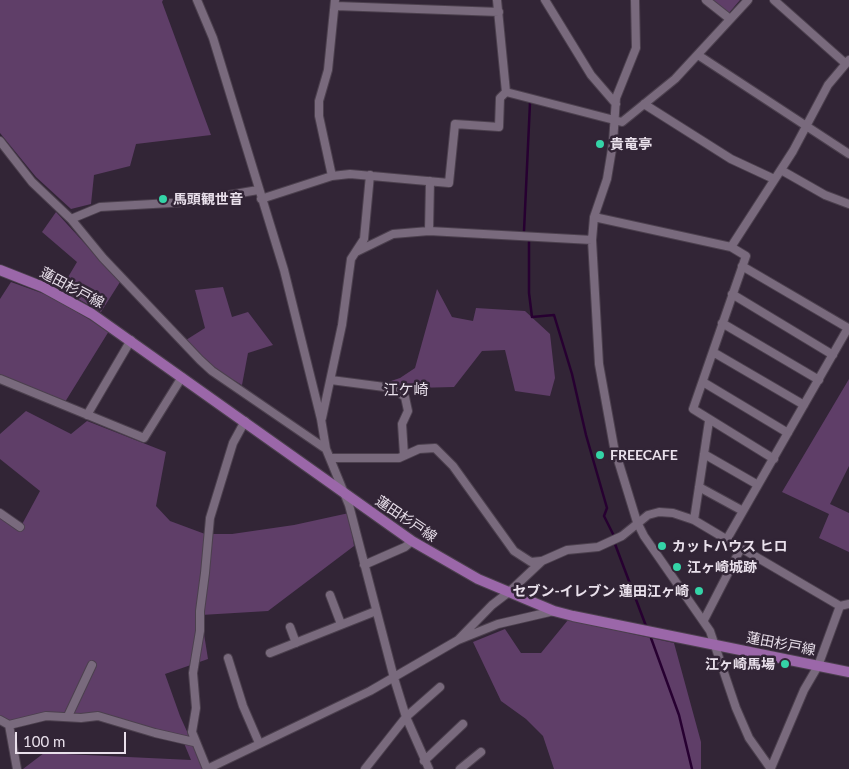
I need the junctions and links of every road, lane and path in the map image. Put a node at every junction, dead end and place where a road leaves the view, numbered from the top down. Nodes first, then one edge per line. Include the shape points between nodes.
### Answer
1 (197, 0) edge
2 (497, 0) edge
3 (545, 0) edge
4 (634, 0) edge
5 (706, 0) edge
6 (748, 0) edge
7 (774, 0) edge
8 (335, 3) edge
9 (499, 12) junction
10 (730, 19) junction
11 (698, 55) junction
12 (847, 62) edge
13 (506, 92) junction
14 (616, 104) junction
15 (644, 104) junction
16 (614, 119) junction
17 (806, 126) junction
18 (0, 141) edge
19 (849, 154) edge
20 (780, 170) junction
21 (370, 175) junction
22 (332, 176) junction
23 (774, 179) junction
24 (430, 180) junction
25 (258, 190) junction
26 (261, 199) junction
27 (849, 204) edge
28 (594, 217) junction
29 (71, 219) junction
30 (429, 231) junction
31 (592, 240) junction
32 (732, 247) junction
33 (356, 252) junction
34 (742, 266) junction
35 (0, 270) edge
36 (732, 294) junction
37 (722, 323) junction
38 (132, 340) junction
39 (713, 352) junction
40 (833, 355) junction
41 (182, 377) junction
42 (0, 379) edge
43 (331, 380) junction
44 (818, 380) junction
45 (703, 382) junction
46 (804, 405) junction
47 (87, 415) junction
48 (321, 419) junction
49 (245, 421) junction
50 (709, 421) junction
51 (788, 433) junction
52 (326, 449) junction
53 (704, 454) junction
54 (404, 455) junction
55 (330, 458) junction
56 (774, 458) junction
57 (758, 485) junction
58 (699, 487) junction
59 (345, 494) junction
60 (743, 511) junction
61 (0, 513) edge
62 (694, 520) junction
63 (637, 522) junction
64 (20, 527) dead end
65 (727, 539) junction
66 (412, 541) junction
67 (741, 548) junction
68 (542, 561) junction
69 (364, 565) junction
70 (509, 592) junction
71 (330, 595) dead end
72 (849, 604) edge
73 (840, 606) junction
74 (376, 610) junction
75 (554, 611) junction
76 (704, 620) junction
77 (341, 624) junction
78 (290, 627) dead end
79 (458, 640) junction
80 (296, 642) junction
81 (715, 645) junction
82 (270, 653) dead end
83 (228, 658) dead end
84 (92, 664) dead end
85 (818, 666) junction
86 (849, 672) edge
87 (394, 678) junction
88 (440, 687) dead end
89 (68, 716) junction
90 (406, 717) junction
91 (0, 720) edge
92 (464, 724) dead end
93 (9, 725) junction
94 (194, 742) junction
95 (260, 743) junction
96 (481, 752) dead end
97 (424, 761) junction
98 (771, 768) edge
99 (16, 769) edge
100 (207, 769) edge
101 (365, 769) edge
102 (429, 769) edge
103 (460, 769) edge

1 - 25 street via 213,38
2 - 9 street
3 - 14 street via 592,75
4 - 14 street via 636,48 621,82
5 - 10 street
6 - 10 street
7 - 12 street
8 - 9 street
8 - 22 street via 328,70 319,101 319,116
9 - 13 street
10 - 11 street
11 - 15 street
11 - 17 street
12 - 17 street via 828,85
13 - 16 street
13 - 24 street via 500,98 499,127 456,124 449,184
14 - 16 street
15 - 16 street via 622,122
15 - 23 street via 732,159
16 - 28 street via 606,179
17 - 19 street
17 - 20 street
18 - 29 street via 32,182
20 - 23 street
20 - 27 street
21 - 22 street
21 - 24 street
21 - 33 street via 364,239
22 - 26 street
23 - 32 street
24 - 30 street
25 - 26 street
25 - 29 street via 188,202 100,207
26 - 48 street via 284,270
28 - 31 street
28 - 32 street
29 - 52 street via 103,258 200,360
30 - 31 street
30 - 33 street via 393,234
31 - 63 street via 599,364 614,447
32 - 34 street via 746,256
33 - 43 street via 350,259
34 - 36 street
34 - 40 street via 848,328
35 - 38 main road, 蓮田杉戸線 via 63,297
36 - 37 street
36 - 40 street
37 - 39 street
37 - 44 street
38 - 41 main road, 蓮田杉戸線
38 - 47 street
39 - 45 street
39 - 46 street
40 - 44 street
41 - 47 street via 144,438
41 - 49 main road, 蓮田杉戸線
42 - 47 street
43 - 48 street
43 - 54 street via 392,388 404,396 408,411 402,424
44 - 46 street
45 - 50 street via 693,410
45 - 51 street
46 - 51 street
48 - 52 street
49 - 59 main road, 蓮田杉戸線
49 - 94 street via 232,443 211,511 193,673
50 - 53 street
50 - 56 street
51 - 56 street
52 - 55 street
53 - 57 street
53 - 58 street
54 - 55 street via 399,458
54 - 68 street via 427,447 435,448 453,466 514,551 531,562
55 - 59 street
56 - 57 street
57 - 60 street
58 - 60 street
58 - 62 street
59 - 66 main road, 蓮田杉戸線
59 - 69 street
60 - 65 street
61 - 64 street
62 - 63 street via 660,512
62 - 65 street
63 - 68 street via 622,536 598,547 567,550
63 - 76 street via 658,558
65 - 67 street
66 - 69 street
66 - 70 main road, 蓮田杉戸線 via 457,568
67 - 73 street
67 - 76 street
68 - 70 street
69 - 74 street
70 - 75 main road, 蓮田杉戸線
70 - 79 street
71 - 77 street
72 - 73 street
73 - 85 street
74 - 77 street
74 - 87 street
75 - 79 street via 498,624
75 - 81 main road, 蓮田杉戸線
76 - 81 street
77 - 80 street
78 - 80 street
79 - 87 street
80 - 82 street
81 - 85 main road, 蓮田杉戸線
81 - 98 street via 736,708 750,738
83 - 95 street via 243,706
84 - 89 street
85 - 86 main road, 蓮田杉戸線
85 - 98 street via 804,690
87 - 90 street
87 - 95 street
88 - 90 street
89 - 93 street via 41,717
89 - 94 street via 103,716
90 - 97 street
90 - 101 street
91 - 93 street
92 - 97 street
93 - 99 street
94 - 100 street
95 - 100 street
96 - 103 street
97 - 102 street

